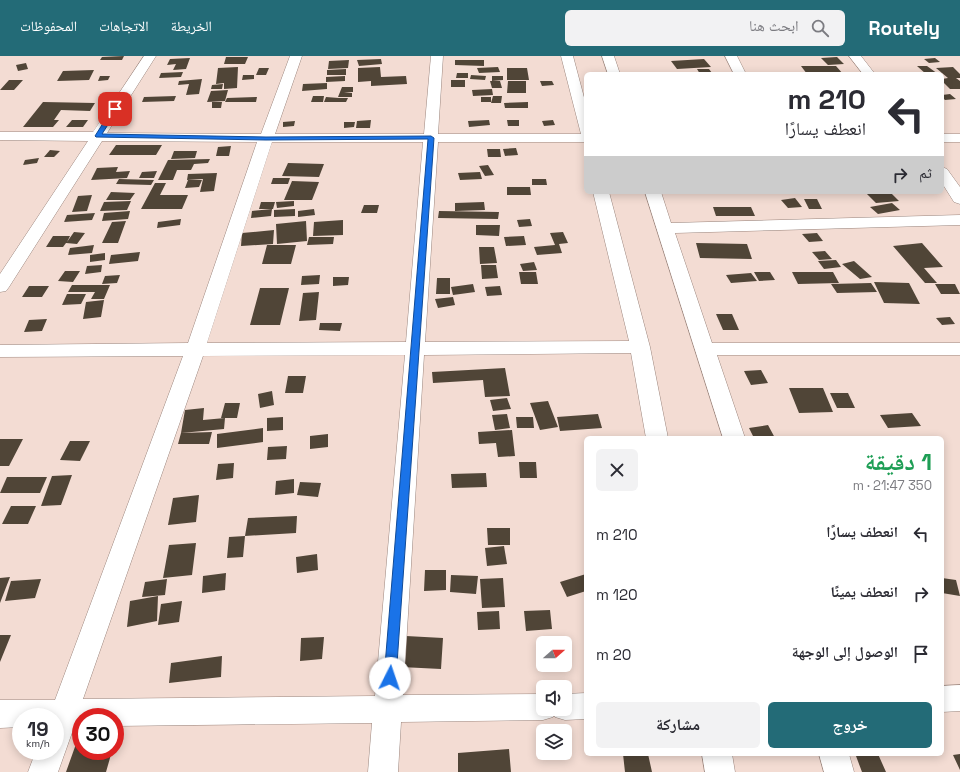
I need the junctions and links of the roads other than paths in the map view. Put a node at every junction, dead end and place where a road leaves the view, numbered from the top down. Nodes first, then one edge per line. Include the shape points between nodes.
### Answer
1 (150, 56) edge
2 (296, 56) edge
3 (437, 56) edge
4 (567, 56) edge
5 (608, 56) edge
6 (731, 56) edge
7 (855, 56) edge
8 (613, 72) edge
9 (739, 72) edge
10 (867, 72) edge
11 (584, 123) edge
12 (0, 136) edge
13 (98, 136) junction
14 (266, 138) junction
15 (431, 138) junction
16 (584, 138) edge
17 (944, 138) edge
18 (960, 138) edge
19 (944, 175) edge
20 (602, 194) edge
21 (654, 194) edge
22 (960, 199) edge
23 (960, 220) edge
24 (664, 228) junction
25 (0, 287) edge
26 (640, 347) junction
27 (415, 348) junction
28 (705, 349) junction
29 (960, 349) edge
30 (195, 350) junction
31 (0, 351) edge
32 (657, 436) edge
33 (733, 436) edge
34 (960, 698) edge
35 (944, 699) edge
36 (584, 706) edge
37 (536, 707) edge
38 (572, 707) edge
39 (388, 709) junction
40 (0, 714) edge
41 (64, 715) edge
42 (12, 716) edge
43 (64, 726) edge
44 (717, 756) edge
45 (835, 756) edge
46 (48, 760) edge
47 (43, 772) edge
48 (383, 772) edge
49 (720, 772) edge
50 (839, 772) edge

1 - 13 street
2 - 14 street
3 - 15 street
4 - 11 street
5 - 8 street
6 - 9 street
7 - 10 street
12 - 13 street
13 - 14 street
13 - 25 street
14 - 15 street
14 - 30 street
15 - 16 street
15 - 27 street
17 - 18 street
19 - 22 street
20 - 26 street
21 - 24 street
23 - 24 street
24 - 28 street
26 - 27 street
26 - 32 street
27 - 30 street
27 - 39 street
28 - 29 street
28 - 33 street
30 - 31 street
30 - 41 street
34 - 35 street
36 - 38 street
37 - 39 street
39 - 43 street
39 - 48 street
40 - 42 street
44 - 49 street
45 - 50 street
46 - 47 street

